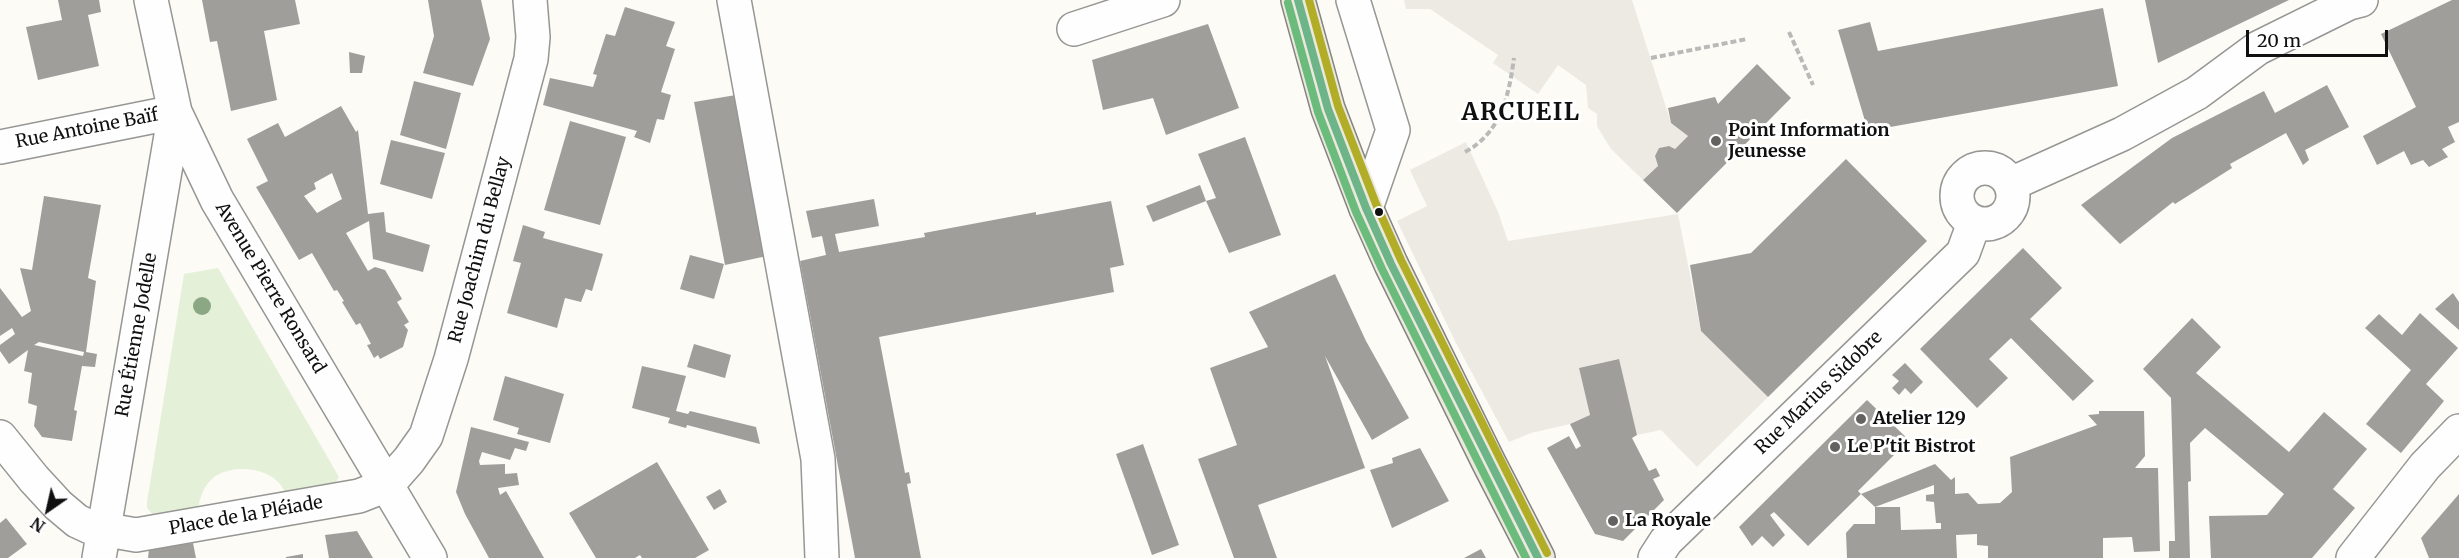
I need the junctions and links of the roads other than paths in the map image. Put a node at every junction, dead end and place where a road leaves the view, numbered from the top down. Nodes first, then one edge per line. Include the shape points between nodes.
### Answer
1 (151, 0) edge
2 (530, 0) edge
3 (734, 0) edge
4 (1163, 0) edge
5 (1298, 0) edge
6 (1353, 0) edge
7 (2361, 0) edge
8 (1074, 29) dead end
9 (175, 112) junction
10 (0, 147) edge
11 (2011, 184) junction
12 (1366, 208) junction
13 (1974, 223) junction
14 (2459, 431) edge
15 (0, 437) edge
16 (387, 485) junction
17 (101, 544) edge
18 (429, 558) edge
19 (822, 558) edge
20 (1538, 558) edge
21 (1655, 558) edge
22 (2353, 558) edge

1 - 9 street, Avenue Pierre Ronsard
2 - 16 street, Rue Joachim du Bellay via 531,59 451,360 426,436
3 - 19 street via 818,459
4 - 8 street
5 - 12 main road via 1328,109
6 - 12 street via 1393,130
7 - 11 street via 2258,48 2197,93 2122,134
9 - 10 street, Rue Antoine Baïf
9 - 16 street, Avenue Pierre Ronsard via 217,200
9 - 17 street, Rue Étienne Jodelle
11 - 13 street via 2013,202 2006,216 1991,224
11 - 13 street via 1999,171 1990,168 1972,171 1964,177 1957,202
12 - 20 main road
13 - 21 street, Rue Marius Sidobre via 1963,254 1666,541
14 - 22 street via 2425,466
15 - 17 street via 58,505
16 - 17 street, Place de la Pléiade via 359,496
16 - 18 street, Avenue Pierre Ronsard

